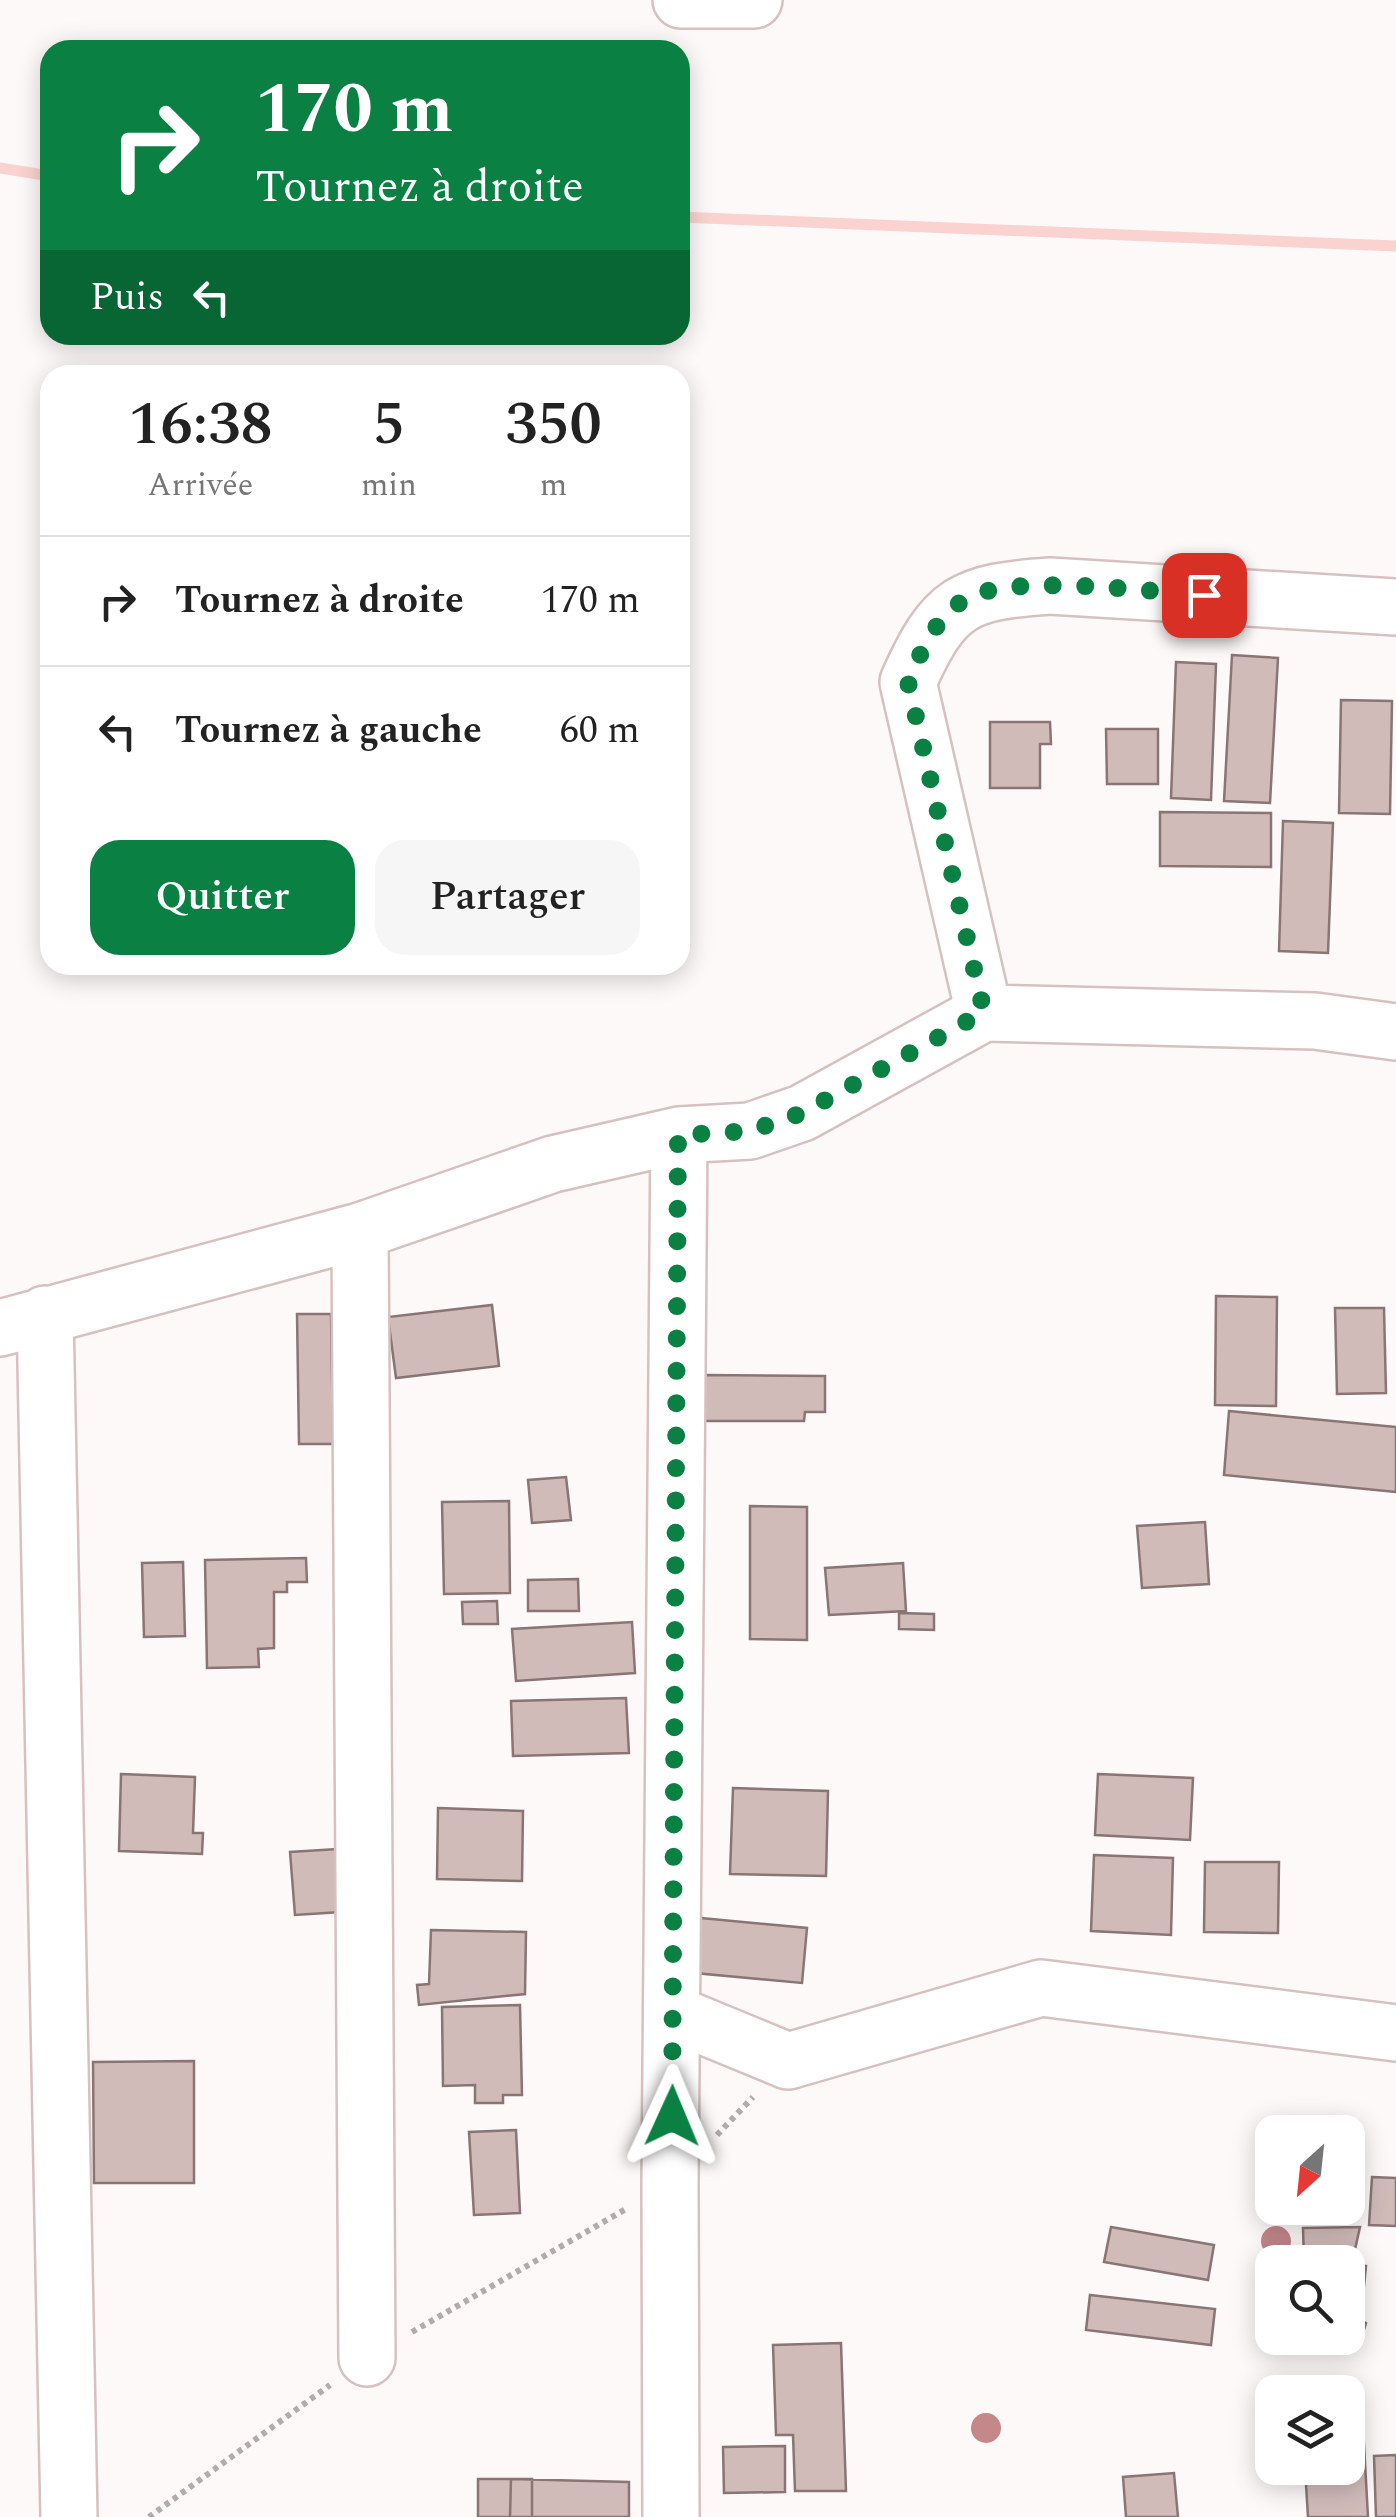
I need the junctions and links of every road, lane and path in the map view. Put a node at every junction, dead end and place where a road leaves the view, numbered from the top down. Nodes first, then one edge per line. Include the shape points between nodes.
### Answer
1 (682, 0) edge
2 (754, 0) edge
3 (1396, 606) edge
4 (984, 1012) junction
5 (1396, 1032) edge
6 (678, 1135) junction
7 (360, 1231) junction
8 (22, 1321) edge
9 (674, 2014) junction
10 (1396, 2033) edge
11 (788, 2061) junction
12 (670, 2184) junction
13 (367, 2358) junction
14 (69, 2517) edge
15 (150, 2517) edge
16 (671, 2517) edge

1 - 2 street
3 - 4 street via 1050,586 997,589 964,600 929,636 908,682
4 - 5 street via 1315,1021
4 - 6 street via 802,1113 750,1131
6 - 7 street via 553,1164
6 - 9 street
7 - 8 street
7 - 13 street
8 - 14 street
9 - 11 street
9 - 12 street
10 - 11 street via 1041,1988
11 - 12 path
12 - 13 path
12 - 16 street
13 - 15 path

